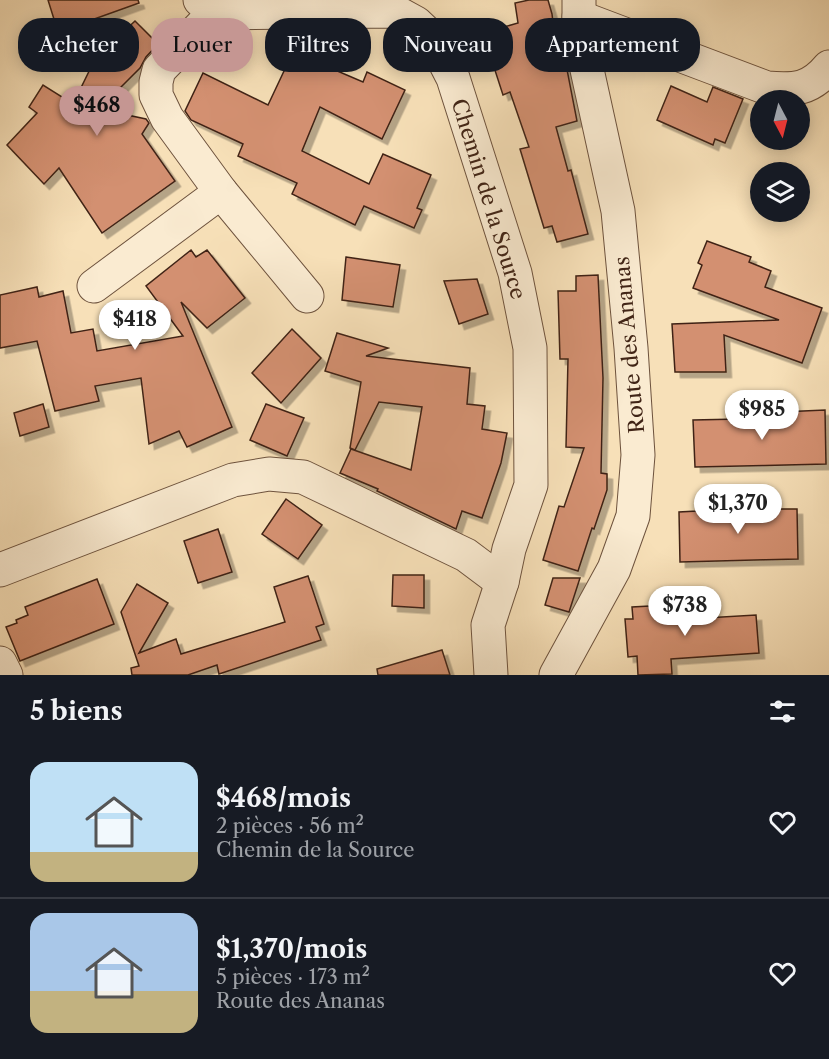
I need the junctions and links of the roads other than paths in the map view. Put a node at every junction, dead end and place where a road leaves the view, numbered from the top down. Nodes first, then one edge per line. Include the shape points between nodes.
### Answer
1 (207, 6) edge
2 (579, 9) edge
3 (829, 67) edge
4 (221, 192) junction
5 (94, 286) dead end
6 (308, 296) dead end
7 (0, 570) edge
8 (502, 582) junction
9 (0, 663) edge
10 (6, 675) edge
11 (491, 675) edge
12 (555, 675) edge

1 - 4 street via 159,70 156,95 167,118
1 - 8 street, Chemin de la Source via 394,10 433,39 453,78 515,273 530,348 531,485
2 - 3 street via 767,88 794,90 819,78
2 - 12 street, Route des Ananas via 586,65 618,211 638,455 633,516 614,569
4 - 5 street
4 - 6 street
7 - 8 street via 233,480 269,474 303,477 466,555
8 - 11 street, Chemin de la Source via 488,625
9 - 10 street

